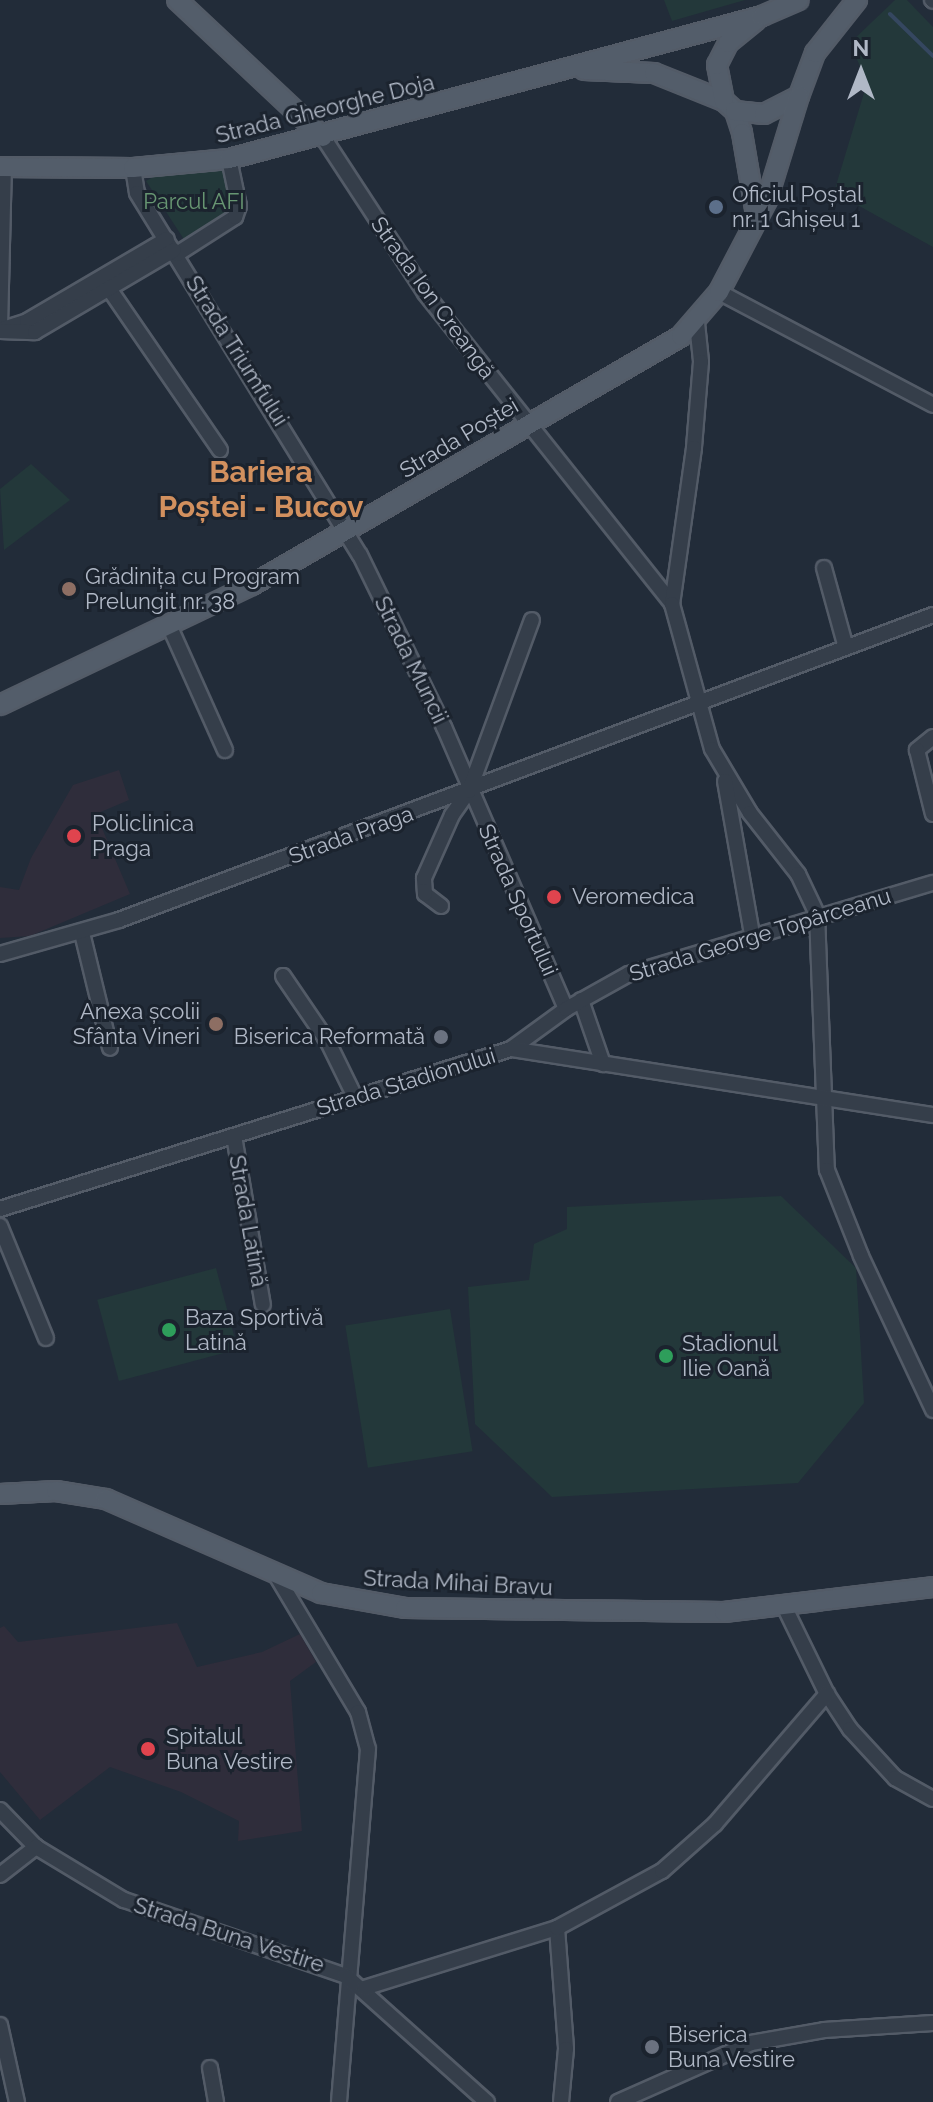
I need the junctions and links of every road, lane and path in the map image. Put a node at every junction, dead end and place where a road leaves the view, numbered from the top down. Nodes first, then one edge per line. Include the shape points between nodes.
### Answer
1 (177, 0) edge
2 (799, 0) edge
3 (857, 0) edge
4 (762, 16) junction
5 (561, 70) junction
6 (799, 96) junction
7 (729, 106) junction
8 (323, 137) junction
9 (229, 159) junction
10 (2, 167) edge
11 (133, 168) junction
12 (756, 215) junction
13 (173, 247) junction
14 (110, 290) junction
15 (719, 292) junction
16 (697, 323) junction
17 (0, 329) edge
18 (933, 405) edge
19 (527, 424) junction
20 (220, 450) dead end
21 (348, 532) junction
22 (824, 568) dead end
23 (672, 604) junction
24 (933, 615) edge
25 (532, 620) dead end
26 (169, 625) junction
27 (845, 644) junction
28 (697, 701) junction
29 (0, 705) edge
30 (933, 737) edge
31 (225, 750) dead end
32 (724, 772) junction
33 (469, 791) junction
34 (933, 814) edge
35 (933, 883) edge
36 (441, 906) dead end
37 (817, 914) junction
38 (82, 933) junction
39 (752, 934) junction
40 (0, 954) edge
41 (283, 976) dead end
42 (581, 1000) junction
43 (566, 1009) junction
44 (110, 1048) dead end
45 (511, 1049) junction
46 (603, 1064) junction
47 (355, 1097) junction
48 (822, 1102) junction
49 (933, 1115) edge
50 (234, 1136) junction
51 (0, 1209) edge
52 (0, 1226) edge
53 (263, 1305) dead end
54 (46, 1338) dead end
55 (933, 1410) edge
56 (0, 1494) edge
57 (276, 1575) junction
58 (933, 1587) edge
59 (784, 1606) junction
60 (827, 1694) junction
61 (933, 1799) edge
62 (0, 1810) edge
63 (36, 1847) junction
64 (0, 1875) edge
65 (557, 1928) junction
66 (346, 1976) junction
67 (364, 1988) junction
68 (933, 2023) edge
69 (0, 2025) edge
70 (210, 2068) dead end
71 (17, 2102) edge
72 (216, 2102) edge
73 (339, 2102) edge
74 (487, 2102) edge
75 (561, 2102) edge
76 (618, 2102) edge

1 - 8 main road
2 - 4 main road, Strada Gheorghe Doja
3 - 6 main road, Strada Poștei via 815,53
4 - 5 main road, Strada Gheorghe Doja
4 - 7 main road, Strada Gheorghe Doja via 722,53 716,73
5 - 7 main road, Strada Gheorghe Doja via 654,73
5 - 8 main road, Strada Gheorghe Doja
6 - 7 main road via 764,114
6 - 12 main road, Strada Poștei via 773,190
7 - 12 main road via 747,149
8 - 9 main road, Strada Gheorghe Doja
8 - 19 street, Strada Ion Creangă via 425,293
9 - 11 main road, Strada Gheorghe Doja
9 - 13 street via 239,206 235,217
10 - 11 main road, Strada Gheorghe Doja
10 - 17 street
11 - 13 street, Strada Triumfului via 137,193
12 - 15 main road, Strada Poștei
13 - 14 street
13 - 17 street via 27,321
13 - 21 street, Strada Triumfului
14 - 17 street via 35,332
14 - 20 street
15 - 16 main road, Strada Poștei
15 - 18 street
16 - 19 main road, Strada Poștei
16 - 23 street via 701,362 694,448
19 - 21 main road, Strada Poștei
19 - 23 street, Strada Ion Creangă
21 - 26 main road, Strada Poștei
21 - 33 street, Strada Muncii via 444,727
22 - 27 street
23 - 28 street
24 - 27 street, Strada Praga
25 - 33 street
26 - 29 main road, Strada Poștei
26 - 31 street
27 - 28 street, Strada Praga
28 - 32 street
28 - 33 street, Strada Praga
30 - 34 street via 917,750
32 - 37 street via 798,874
32 - 39 street
33 - 36 street via 452,815 424,878 425,894
33 - 38 street, Strada Praga
33 - 43 street, Strada Sportului
35 - 37 street, Strada George Topârceanu
37 - 39 street, Strada George Topârceanu
37 - 48 street
38 - 40 street, Strada Praga
38 - 44 street
39 - 42 street, Strada George Topârceanu via 629,974
41 - 47 street via 335,1054
42 - 43 street, Strada George Topârceanu
42 - 46 street
43 - 45 street, Strada George Topârceanu
45 - 46 street, Strada Stadionului
45 - 47 street, Strada Stadionului
46 - 48 street, Strada Stadionului
47 - 50 street, Strada Stadionului
48 - 49 street, Strada Stadionului
48 - 55 street via 833,1191
50 - 51 street, Strada Stadionului
50 - 53 street, Strada Latină
52 - 54 street
56 - 57 main road, Strada Mihai Bravu via 66,1492 106,1499
57 - 59 main road, Strada Mihai Bravu via 348,1601 405,1608 644,1613
57 - 66 street via 365,1730 368,1765
58 - 59 main road, Strada Mihai Bravu
59 - 60 street
60 - 61 street via 895,1778
60 - 65 street via 686,1853 634,1888
62 - 63 street, Strada Buna Vestire
63 - 64 street
63 - 66 street, Strada Buna Vestire via 163,1918 290,1953
65 - 67 street
65 - 75 street via 566,2049
66 - 67 street, Strada Buna Vestire
66 - 73 street
67 - 74 street, Strada Buna Vestire
68 - 76 street via 824,2030 751,2043
69 - 71 street
70 - 72 street

